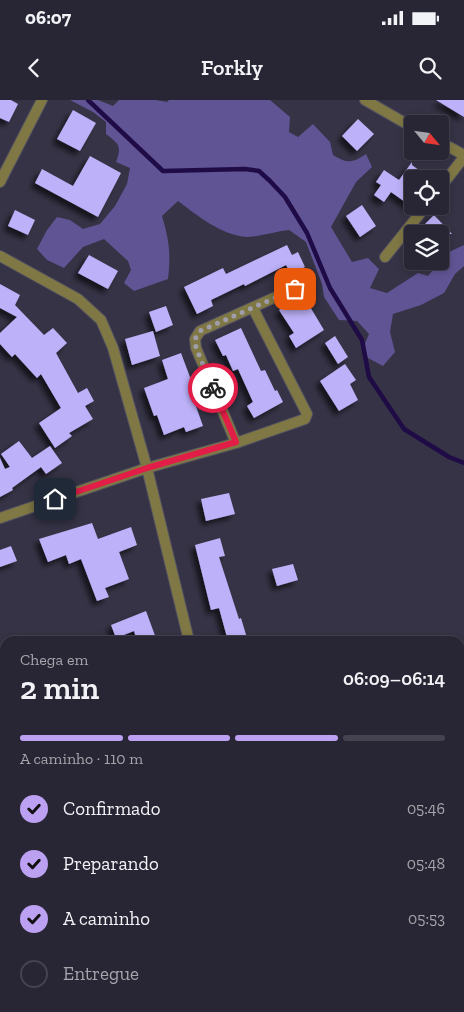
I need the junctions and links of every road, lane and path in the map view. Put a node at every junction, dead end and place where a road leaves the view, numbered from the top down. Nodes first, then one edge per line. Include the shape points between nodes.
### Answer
1 (42, 100) edge
2 (365, 100) edge
3 (404, 122) edge
4 (449, 147) edge
5 (464, 156) edge
6 (449, 176) edge
7 (0, 182) edge
8 (419, 215) edge
9 (0, 256) edge
10 (385, 257) dead end
11 (309, 282) dead end
12 (253, 308) junction
13 (236, 442) junction
14 (147, 468) junction
15 (0, 518) edge
16 (188, 636) edge

1 - 7 street
2 - 3 street
4 - 5 street
5 - 6 street
8 - 10 street
9 - 14 street via 78,299 101,320 113,348
11 - 12 street
12 - 13 street via 200,331 195,339
12 - 13 street via 307,414 305,419
13 - 14 street
14 - 15 street
14 - 16 street

